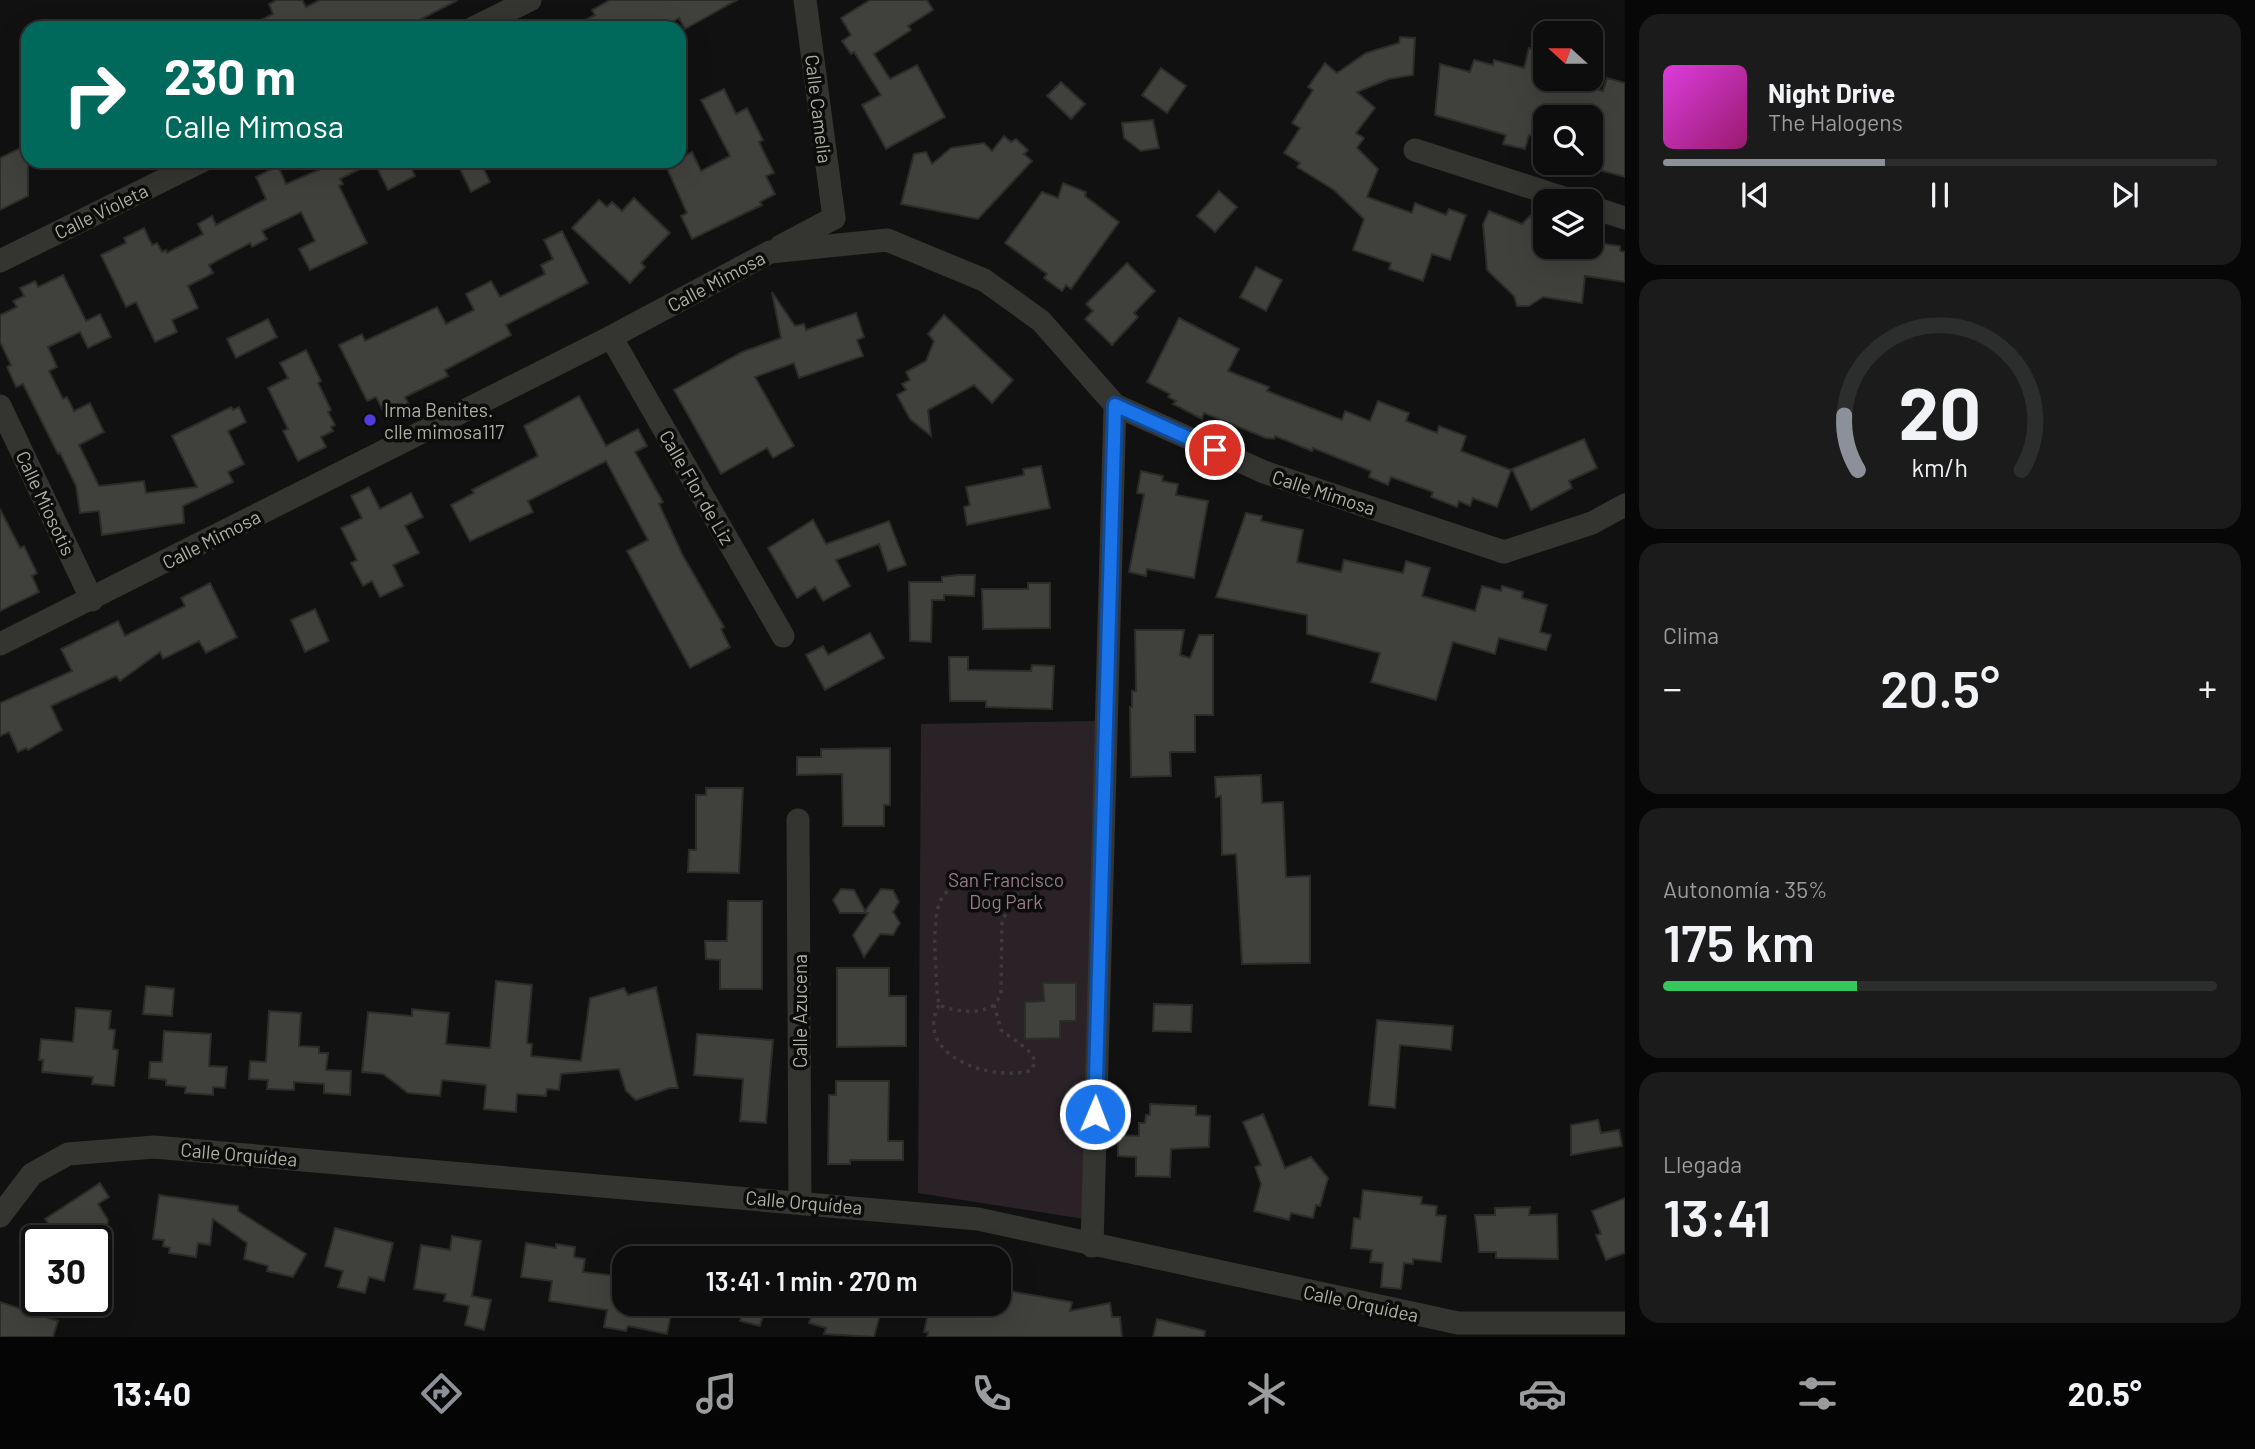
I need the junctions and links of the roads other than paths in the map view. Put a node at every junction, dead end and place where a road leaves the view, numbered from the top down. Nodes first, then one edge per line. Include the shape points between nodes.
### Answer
1 (528, 0) edge
2 (805, 0) edge
3 (487, 21) edge
4 (1415, 150) dead end
5 (188, 168) edge
6 (1536, 189) edge
7 (1603, 211) edge
8 (834, 218) junction
9 (1625, 218) edge
10 (887, 240) junction
11 (771, 252) junction
12 (0, 261) edge
13 (611, 337) junction
14 (1115, 405) junction
15 (0, 406) edge
16 (1625, 505) edge
17 (92, 600) junction
18 (783, 636) dead end
19 (0, 644) edge
20 (798, 820) dead end
21 (800, 1202) junction
22 (0, 1216) edge
23 (1092, 1246) junction
24 (1625, 1323) edge

1 - 3 street
2 - 8 street, Calle Camelia
4 - 6 street
5 - 12 street, Calle Violeta
7 - 9 street
8 - 10 street
8 - 11 street
10 - 11 street, Calle Mimosa
10 - 14 street, Calle Mimosa via 984,280 1041,321
11 - 13 street, Calle Mimosa
13 - 17 street, Calle Mimosa
13 - 18 street, Calle Flor de Liz
14 - 16 street, Calle Mimosa via 1265,472 1504,552 1592,523
14 - 23 street
15 - 17 street, Calle Miosotis
17 - 19 street, Calle Mimosa
20 - 21 street, Calle Azucena
21 - 22 street, Calle Orquídea via 155,1147 68,1154 32,1174
21 - 23 street, Calle Orquídea via 978,1219
23 - 24 street, Calle Orquídea via 1458,1323

